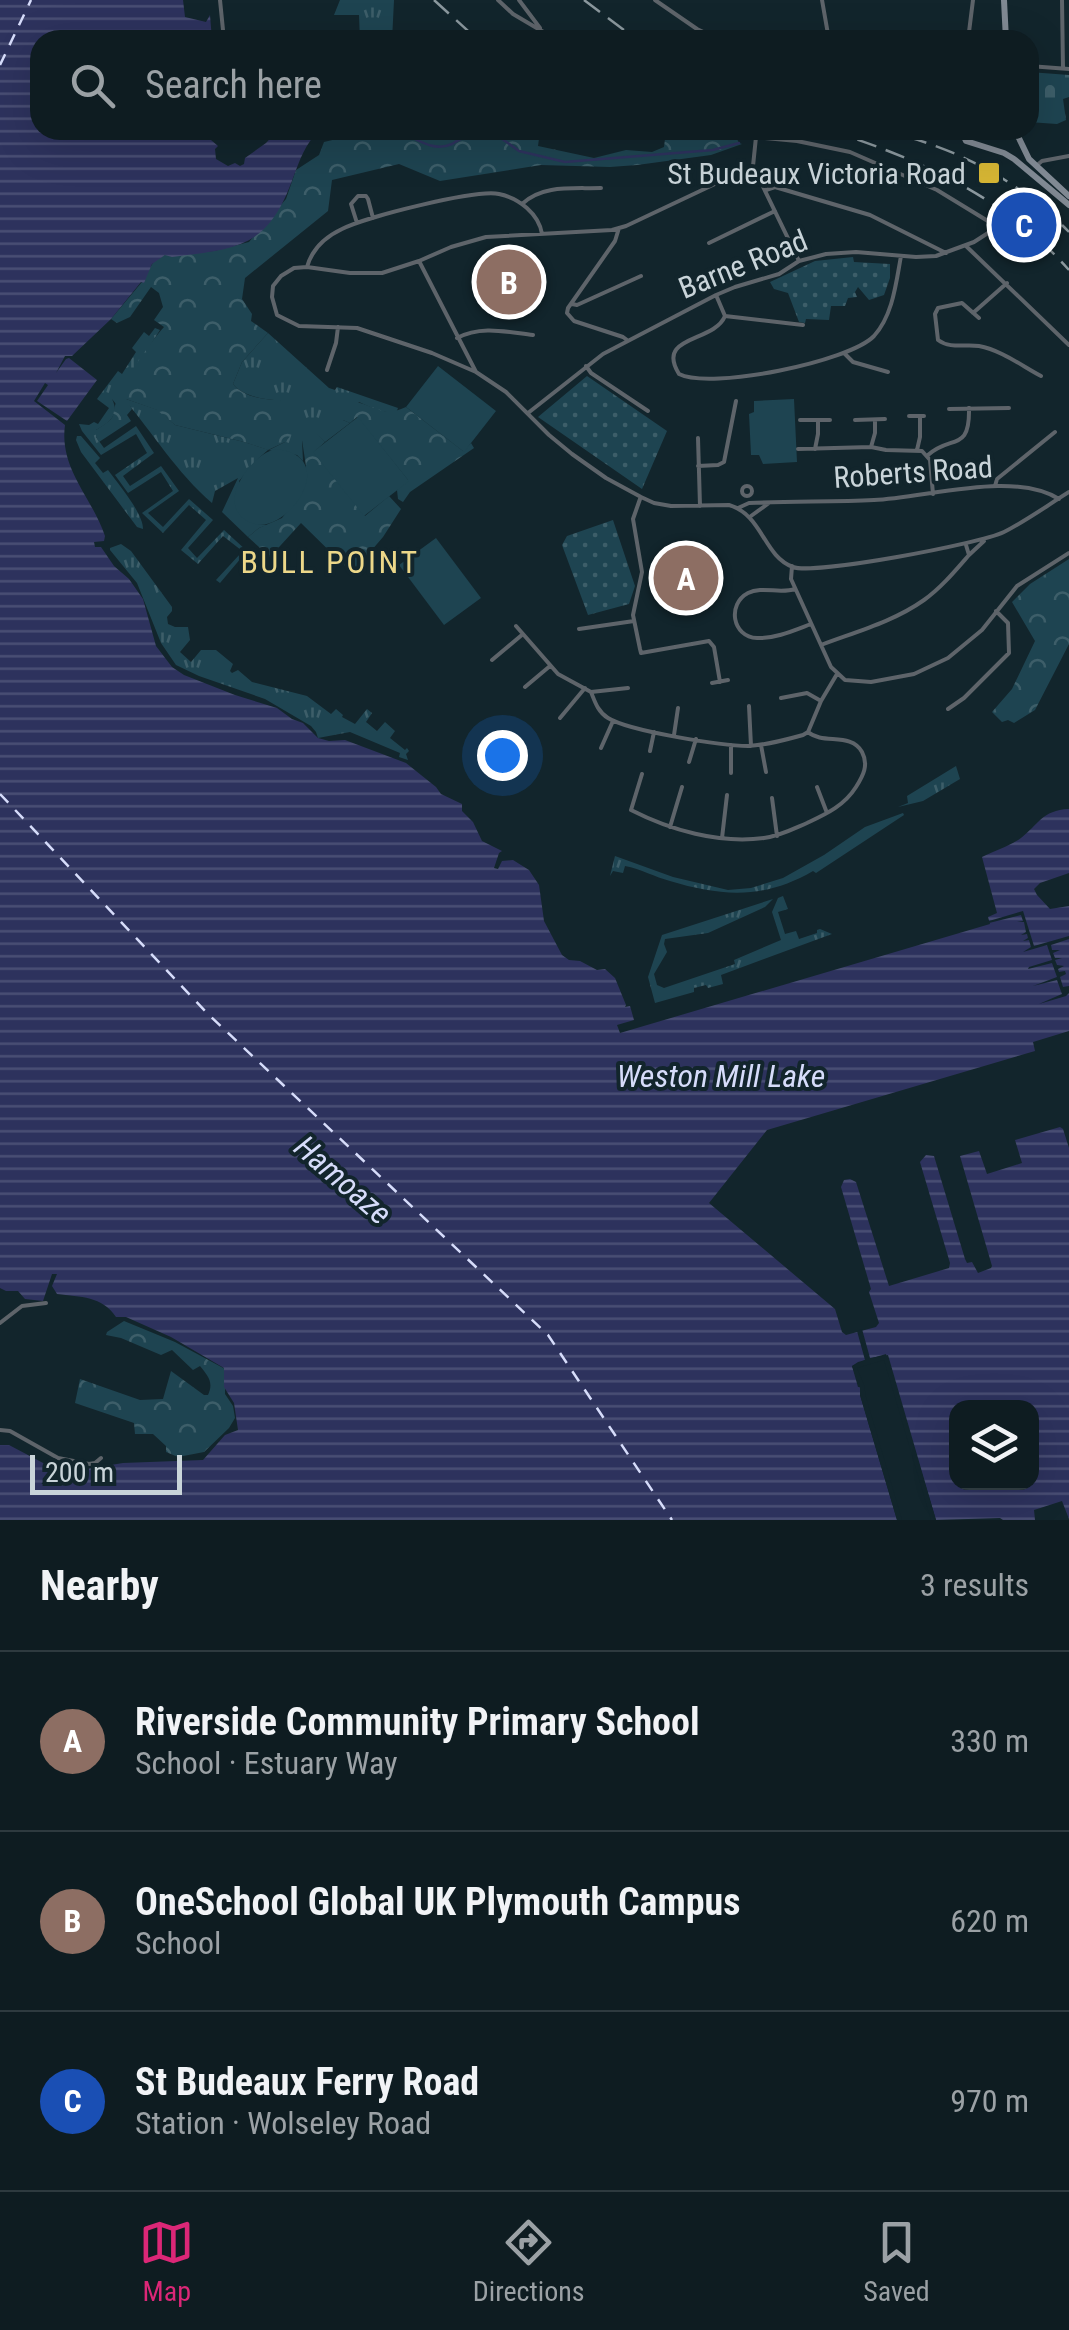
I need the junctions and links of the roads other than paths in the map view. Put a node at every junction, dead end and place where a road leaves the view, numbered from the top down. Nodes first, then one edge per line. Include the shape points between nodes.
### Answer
1 (220, 0) edge
2 (498, 0) edge
3 (518, 0) edge
4 (822, 0) edge
5 (973, 0) edge
6 (1004, 0) edge
7 (1062, 0) edge
8 (658, 1) edge
9 (508, 8) junction
10 (223, 30) edge
11 (540, 30) edge
12 (542, 30) edge
13 (699, 30) edge
14 (827, 30) edge
15 (969, 30) edge
16 (1006, 30) edge
17 (1039, 67) edge
18 (1066, 69) edge
19 (756, 140) edge
20 (787, 140) edge
21 (966, 140) edge
22 (1017, 140) edge
23 (1019, 140) edge
24 (1004, 153) junction
25 (1069, 156) edge
26 (753, 166) junction
27 (1036, 166) junction
28 (1051, 184) junction
29 (602, 188) dead end
30 (766, 190) junction
31 (1069, 196) edge
32 (522, 204) junction
33 (1069, 205) edge
34 (775, 211) junction
35 (373, 218) junction
36 (357, 223) junction
37 (999, 225) junction
38 (620, 228) junction
39 (542, 234) junction
40 (709, 243) dead end
41 (966, 246) junction
42 (946, 252) junction
43 (902, 256) junction
44 (419, 261) junction
45 (799, 261) junction
46 (307, 268) junction
47 (641, 276) dead end
48 (1006, 283) junction
49 (716, 296) junction
50 (572, 304) junction
51 (725, 316) junction
52 (803, 325) dead end
53 (338, 327) junction
54 (533, 335) dead end
55 (457, 338) junction
56 (627, 340) junction
57 (1069, 346) edge
58 (844, 354) junction
59 (586, 366) junction
60 (327, 370) dead end
61 (476, 372) junction
62 (883, 373) dead end
63 (1041, 376) dead end
64 (736, 401) dead end
65 (949, 408) dead end
66 (969, 408) junction
67 (1008, 408) dead end
68 (648, 411) dead end
69 (528, 412) junction
70 (909, 416) dead end
71 (886, 419) dead end
72 (800, 420) dead end
73 (818, 420) junction
74 (830, 420) dead end
75 (855, 420) dead end
76 (874, 420) junction
77 (1055, 432) dead end
78 (698, 438) dead end
79 (871, 447) junction
80 (815, 448) junction
81 (798, 449) dead end
82 (917, 450) junction
83 (928, 456) junction
84 (698, 466) junction
85 (996, 486) junction
86 (1069, 492) edge
87 (933, 494) junction
88 (751, 495) dead end
89 (640, 497) junction
90 (1058, 498) junction
91 (762, 502) junction
92 (769, 503) junction
93 (700, 506) junction
94 (738, 508) junction
95 (750, 516) junction
96 (986, 539) junction
97 (966, 544) junction
98 (1069, 552) edge
99 (969, 555) junction
100 (792, 566) junction
101 (795, 590) junction
102 (996, 611) junction
103 (634, 621) junction
104 (811, 624) junction
105 (516, 626) dead end
106 (579, 629) dead end
107 (523, 634) junction
108 (820, 646) junction
109 (492, 660) dead end
110 (550, 666) junction
111 (836, 674) junction
112 (728, 680) dead end
113 (720, 682) junction
114 (712, 683) dead end
115 (526, 686) dead end
116 (628, 688) dead end
117 (586, 689) junction
118 (781, 698) dead end
119 (820, 700) junction
120 (749, 706) dead end
121 (678, 708) dead end
122 (948, 709) dead end
123 (560, 718) dead end
124 (612, 721) junction
125 (654, 732) junction
126 (808, 732) junction
127 (674, 735) junction
128 (696, 739) junction
129 (760, 744) junction
130 (731, 745) junction
131 (750, 746) junction
132 (600, 748) dead end
133 (650, 750) dead end
134 (689, 762) dead end
135 (766, 772) dead end
136 (730, 773) dead end
137 (642, 774) dead end
138 (682, 787) dead end
139 (817, 787) dead end
140 (727, 796) dead end
141 (772, 798) dead end
142 (827, 813) junction
143 (670, 827) junction
144 (776, 836) junction
145 (722, 838) junction
146 (46, 1303) dead end
147 (0, 1324) edge
148 (0, 1430) edge
149 (101, 1458) dead end

1 - 10 street
2 - 9 street
3 - 9 street
3 - 12 street
4 - 14 street
5 - 15 street
6 - 16 street
7 - 18 street
8 - 13 street
9 - 11 street
17 - 18 street
19 - 26 street
20 - 37 street via 850,152
21 - 24 street
22 - 24 street
23 - 27 street
24 - 28 street
25 - 27 street
26 - 30 street
26 - 38 street
27 - 28 street
28 - 31 street
28 - 33 street
28 - 37 street, Barne Road, bridge
29 - 32 street via 546,190
30 - 34 street
30 - 42 street via 876,218
32 - 35 street via 479,193
32 - 39 street
34 - 40 street
34 - 45 street
35 - 36 street
35 - 36 street via 366,196 358,196 351,204
36 - 46 street via 316,248
37 - 41 street, Barne Road
38 - 39 street
38 - 50 street
39 - 44 street via 467,241
41 - 42 street, Barne Road
41 - 48 street
42 - 43 street, Barne Road
43 - 45 street, Barne Road via 858,252
43 - 58 street via 882,326
44 - 46 street via 368,274
44 - 55 street
45 - 49 street, Barne Road
46 - 53 street via 288,271 273,286 277,315 299,326
47 - 50 street
48 - 57 street
48 - 63 street via 976,316 962,303 936,309 940,343 992,349
49 - 51 street
49 - 56 street, Barne Road
50 - 56 street via 567,313 574,320
51 - 52 street
51 - 58 street via 718,328 676,350 679,374 760,374
53 - 60 street
53 - 61 street via 379,334
54 - 55 street via 481,330
55 - 61 street
56 - 59 street, Barne Road
58 - 62 street
59 - 68 street
59 - 69 street, Barne Road
61 - 69 street
64 - 84 street via 724,462
65 - 66 street
66 - 67 street
66 - 83 street via 965,435
69 - 89 street via 572,454
70 - 82 street via 922,416
71 - 76 street
72 - 73 street
73 - 74 street
73 - 80 street
75 - 76 street
76 - 79 street
77 - 85 street
78 - 84 street
79 - 80 street
79 - 82 street
80 - 81 street
82 - 83 street
83 - 87 street
84 - 93 street
85 - 87 street, Roberts Road
85 - 90 street, Roberts Road
86 - 90 street
87 - 92 street, Roberts Road
88 - 91 street, Roberts Road
89 - 93 street
89 - 103 street via 633,519 642,572
90 - 96 street
91 - 92 street, Roberts Road
91 - 94 street, Roberts Road
92 - 95 street
93 - 94 street
94 - 95 street
95 - 100 street
96 - 97 street
96 - 99 street
97 - 99 street
97 - 100 street via 806,570
98 - 102 street via 1027,578
99 - 108 street via 906,612
100 - 101 street
101 - 104 street
101 - 104 street via 744,595 735,622 760,638
102 - 111 street via 964,647 914,674 871,682
102 - 122 street via 1008,623 1009,653
103 - 106 street
103 - 113 street via 641,653 712,642
104 - 108 street
105 - 107 street
107 - 109 street
107 - 110 street
108 - 111 street
110 - 115 street
110 - 117 street
111 - 119 street
112 - 113 street
113 - 114 street
116 - 117 street
117 - 123 street
117 - 124 street
118 - 119 street via 807,694
119 - 126 street
120 - 131 street
121 - 127 street
124 - 125 street
124 - 132 street
125 - 127 street
125 - 133 street
126 - 129 street
126 - 142 street via 822,740 848,740 864,757 857,786
127 - 128 street
128 - 130 street
128 - 134 street
129 - 131 street
129 - 135 street
130 - 131 street
130 - 136 street
137 - 143 street via 631,810
138 - 143 street
139 - 142 street
140 - 145 street
141 - 144 street
142 - 144 street
143 - 145 street
144 - 145 street
146 - 147 street via 22,1306
148 - 149 street via 58,1458 90,1464

